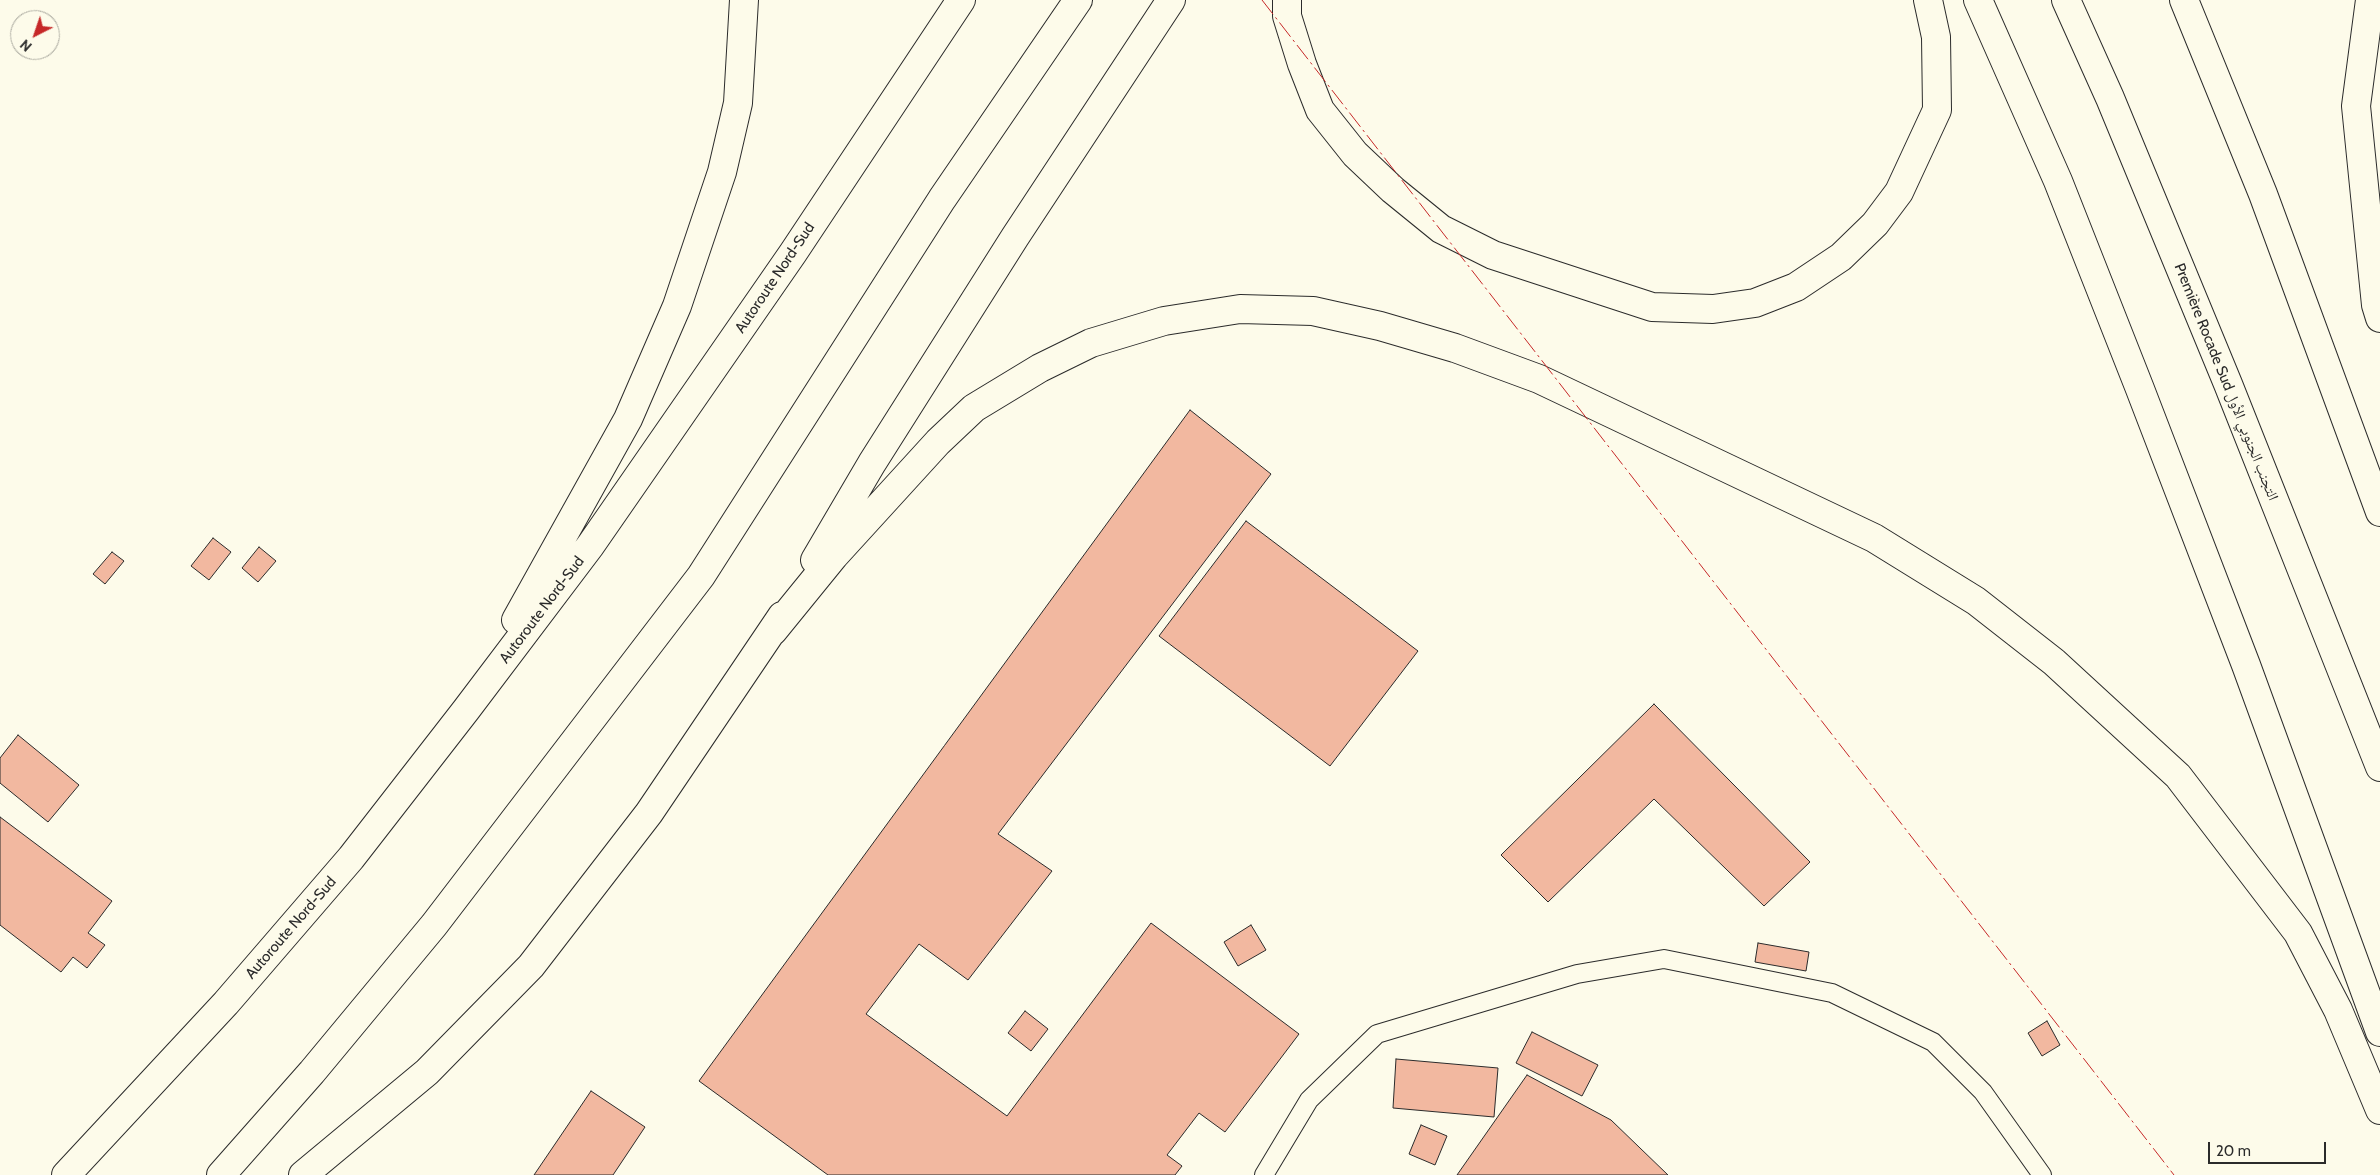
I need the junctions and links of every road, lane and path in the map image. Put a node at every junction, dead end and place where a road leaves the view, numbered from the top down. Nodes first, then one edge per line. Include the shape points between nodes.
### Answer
1 (744, 0) edge
2 (961, 0) edge
3 (1078, 0) edge
4 (1171, 0) edge
5 (1287, 0) edge
6 (1928, 0) edge
7 (1978, 0) edge
8 (2066, 0) edge
9 (2184, 0) edge
10 (2370, 0) edge
11 (2380, 318) edge
12 (2380, 512) edge
13 (774, 631) junction
14 (466, 710) junction
15 (2380, 766) edge
16 (2380, 1032) edge
17 (2380, 1110) edge
18 (66, 1175) edge
19 (221, 1175) edge
20 (303, 1175) edge
21 (1264, 1175) edge
22 (2042, 1175) edge

1 - 14 highway via 738,103 722,172 677,306 628,419
2 - 14 highway, Autoroute Nord-Sud via 793,253 590,546
3 - 19 highway via 942,200 702,576 434,925
4 - 13 highway via 872,462
5 - 6 highway via 1287,16 1320,110 1354,154 1440,229 1493,255 1652,307 1713,309 1755,304 1796,287 1841,257 1875,224 1899,192 1936,110 1936,37
7 - 16 highway via 2058,181 2140,389 2246,665
8 - 15 highway, Première Rocade Sud التجنب الجنوبي الأول via 2228,384
9 - 12 highway via 2263,194
10 - 11 highway via 2356,106 2376,305
13 - 17 highway via 834,556 938,442 974,408 1040,368 1091,343 1164,320 1240,309 1313,311 1390,328 1539,378 1874,538 1976,601 2054,662 2178,776 2298,933 2338,1010
13 - 20 highway via 649,813 531,966 427,1072
14 - 18 highway, Autoroute Nord-Sud via 351,858 257,967
21 - 22 lane via 1308,1100 1377,1034 1577,974 1664,959 1832,993 1933,1042 1982,1092

